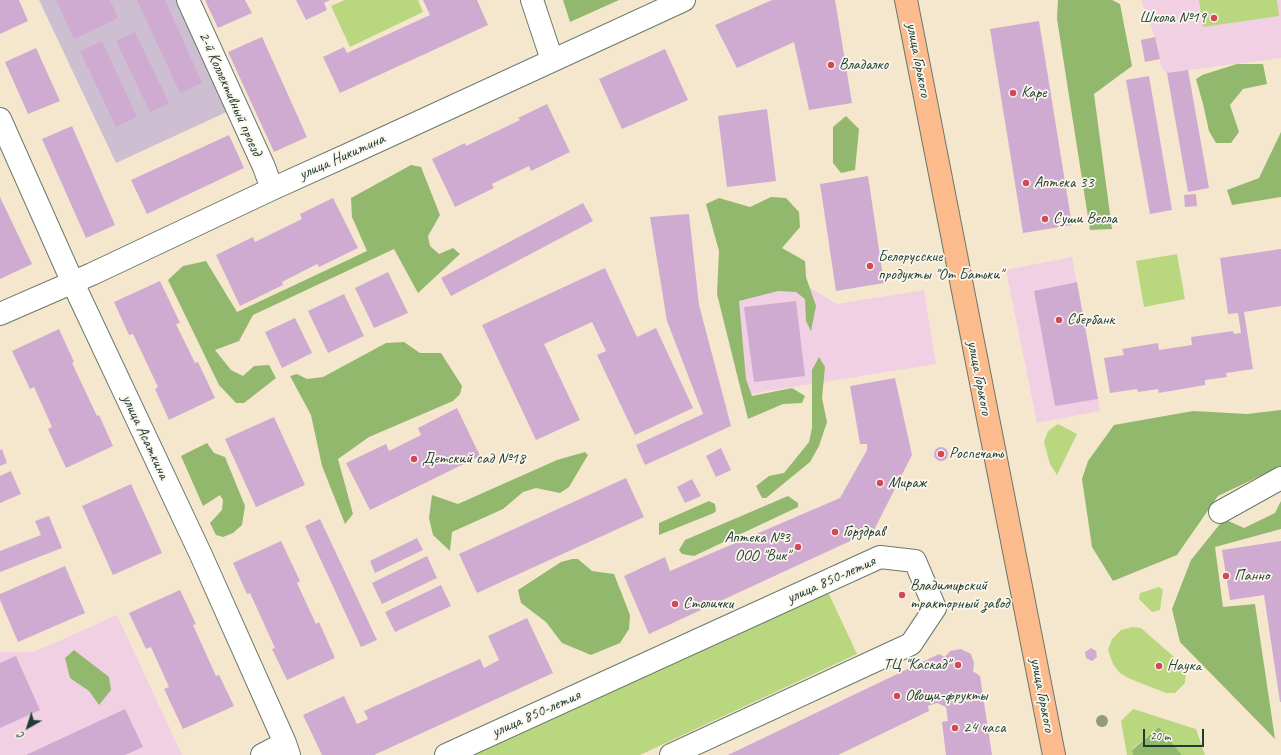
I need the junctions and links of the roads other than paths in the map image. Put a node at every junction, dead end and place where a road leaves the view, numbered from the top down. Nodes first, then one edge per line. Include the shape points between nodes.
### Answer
1 (188, 0) edge
2 (532, 0) edge
3 (684, 0) edge
4 (906, 0) edge
5 (552, 60) junction
6 (0, 119) edge
7 (272, 188) junction
8 (73, 282) junction
9 (0, 314) edge
10 (1281, 478) edge
11 (1220, 512) dead end
12 (287, 749) edge
13 (262, 755) edge
14 (446, 755) edge
15 (671, 755) edge
16 (1054, 755) edge

1 - 7 street, 2-й Коллективный проезд
2 - 5 street
3 - 5 street, улица Никитина
4 - 16 main road, улица Горького
5 - 7 street, улица Никитина
6 - 8 street, улица Асаткина
7 - 8 street, улица Никитина
8 - 9 street, улица Никитина
8 - 12 street, улица Асаткина via 201,555
10 - 11 street
12 - 13 street
14 - 15 street, улица 850-летия via 880,557 915,561 935,608 911,644

